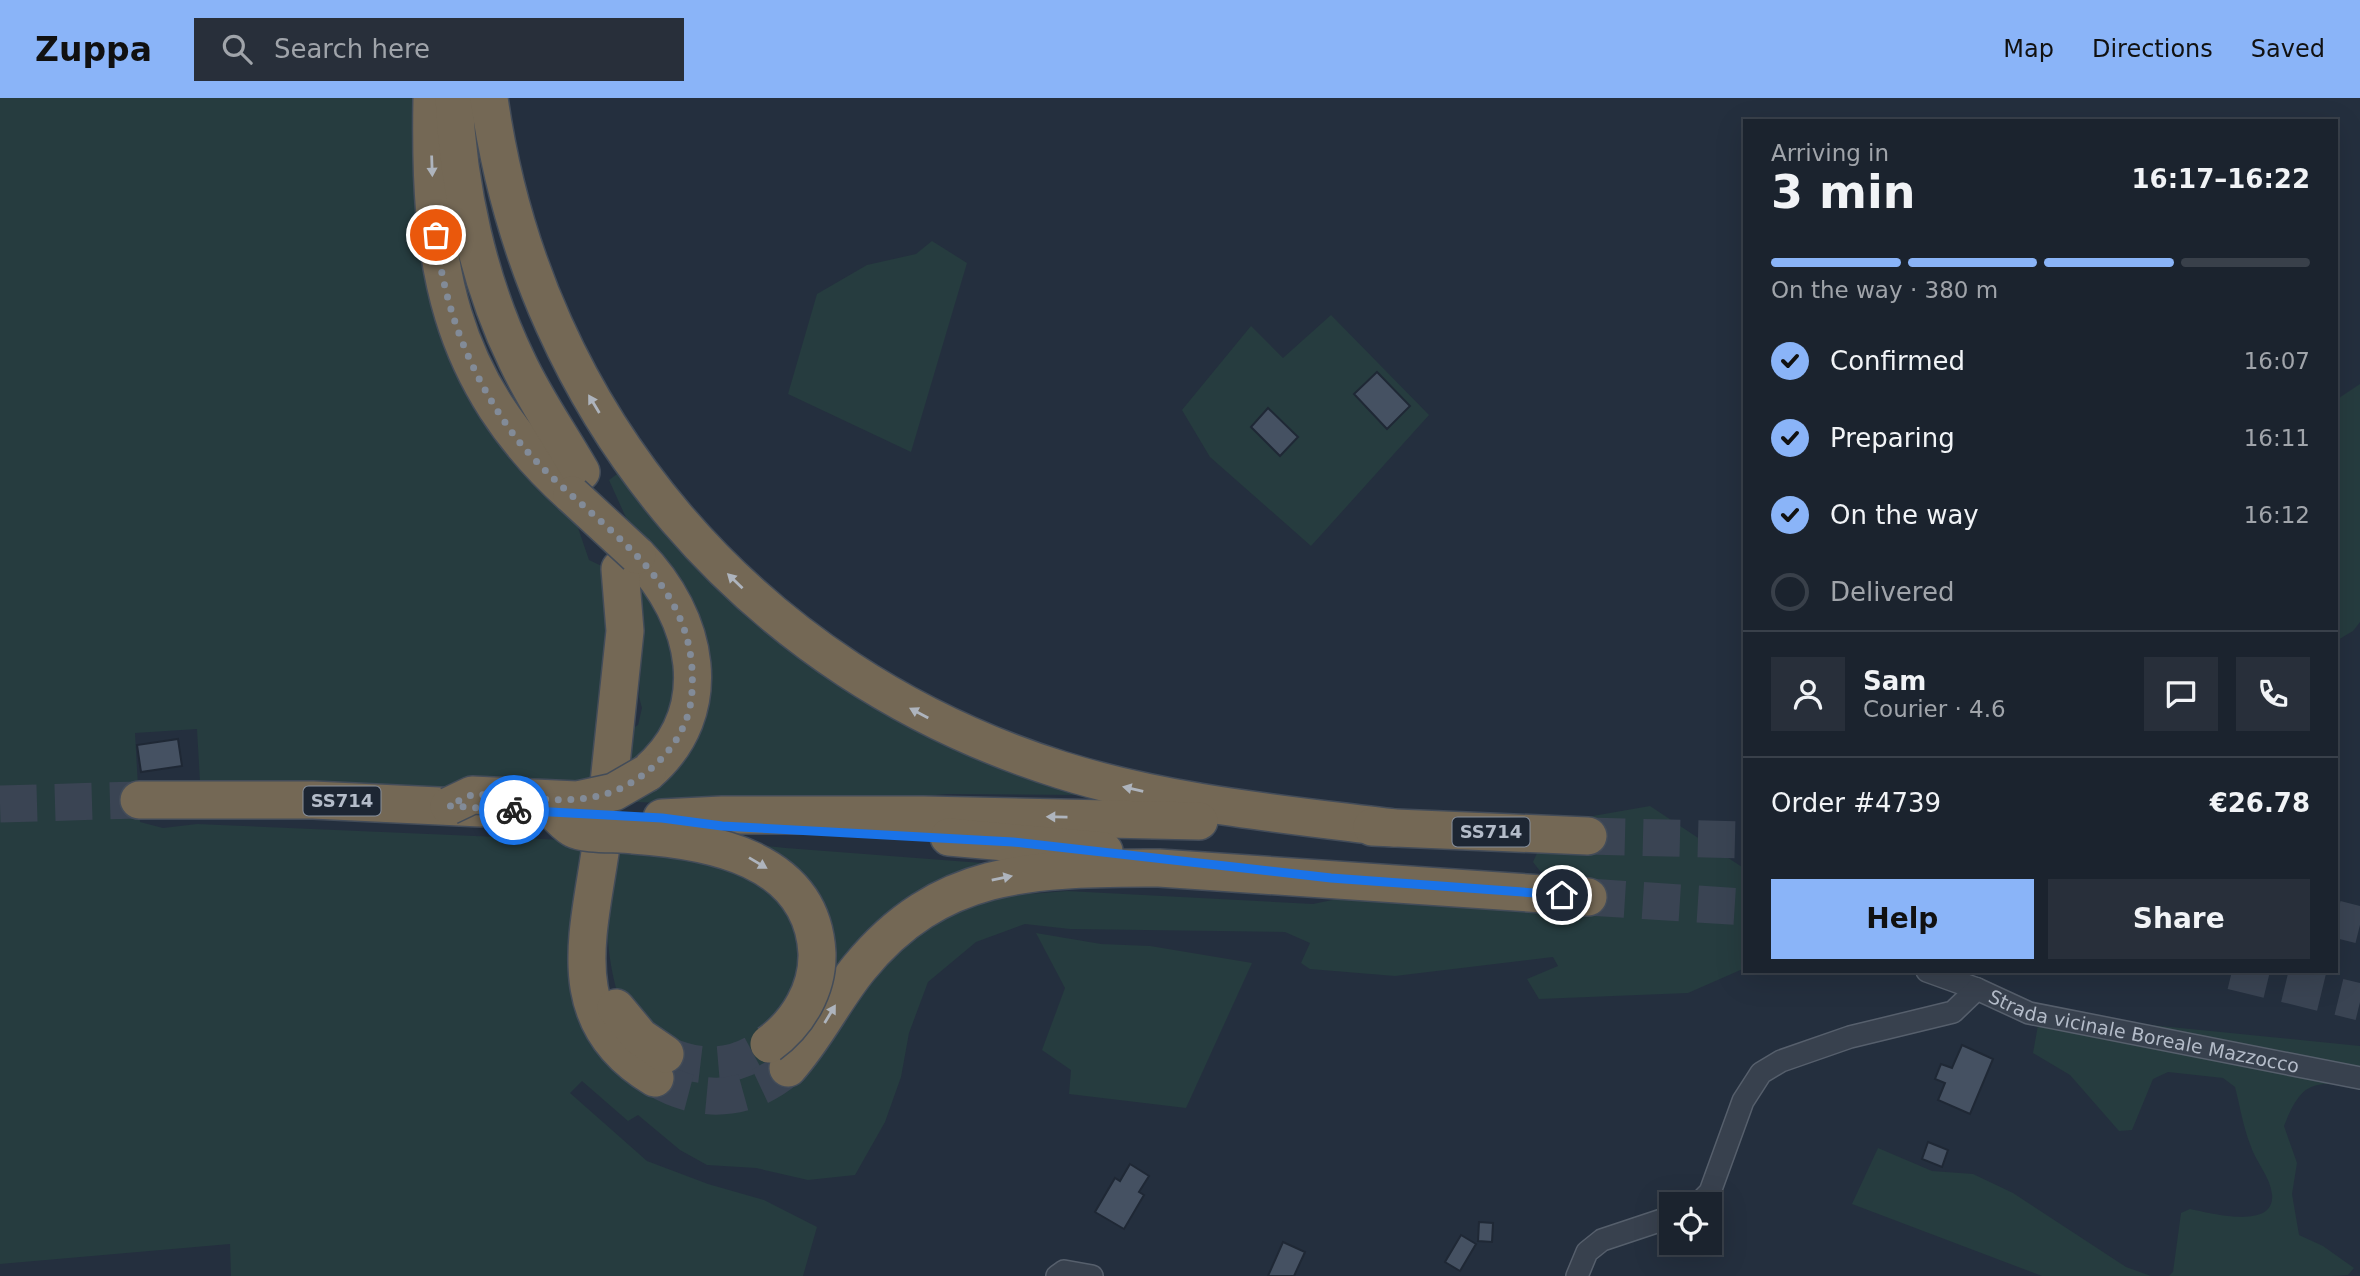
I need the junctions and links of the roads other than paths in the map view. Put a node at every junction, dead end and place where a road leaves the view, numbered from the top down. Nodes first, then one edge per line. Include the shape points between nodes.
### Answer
1 (432, 98) edge
2 (454, 98) edge
3 (466, 98) edge
4 (489, 98) edge
5 (473, 232) junction
6 (576, 484) junction
7 (629, 562) junction
8 (608, 783) dead end
9 (139, 800) tunnel mouth
10 (449, 806) junction
11 (554, 812) junction
12 (662, 818) junction
13 (1394, 828) junction
14 (1588, 836) tunnel mouth
15 (601, 839) dead end
16 (1331, 878) junction
17 (1588, 897) tunnel mouth
18 (1933, 973) edge
19 (1977, 989) junction
20 (660, 1066) tunnel mouth
21 (2360, 1078) edge
22 (1710, 1192) edge
23 (1659, 1221) edge
24 (1057, 1276) edge
25 (1092, 1276) edge
26 (1577, 1276) edge

1 -> 6 highway via 438,252 459,335 478,378 512,433 541,468
2 - 5 highway via 460,169
3 - 5 highway
13 -> 4 highway via 1172,798 1043,764 910,708 847,671 785,625 680,523 585,390 524,252
5 - 6 highway via 507,342
6 - 7 highway, bridge
7 - 8 highway
7 - 10 highway, bridge via 662,586 690,651 690,705 684,726 665,756 647,773 614,792 577,800 472,795
9 - 10 highway, SS714
10 - 11 highway, SS714
11 - 12 highway, SS714
11 -> 16 highway, bridge via 575,830 682,838 732,851 766,867 790,890 812,929 816,971 779,1056 820,1030 857,971 885,938 927,906 968,887 1020,874 1090,869 1159,868
13 -> 12 highway, SS714 via 997,816
12 - 16 highway, SS714 via 722,826 1050,845
13 - 14 highway, SS714
15 - 20 highway via 586,931 594,1005 605,1031 623,1055
16 - 17 highway, SS714
18 - 19 street
19 - 21 street, Strada vicinale Boreale Mazzocco via 2029,1013
19 - 22 street, Strada vicinale Boreale Mazzocco via 1952,1012 1850,1037 1761,1073 1743,1101
23 - 26 street via 1602,1240 1587,1252
24 - 25 street via 1064,1271

